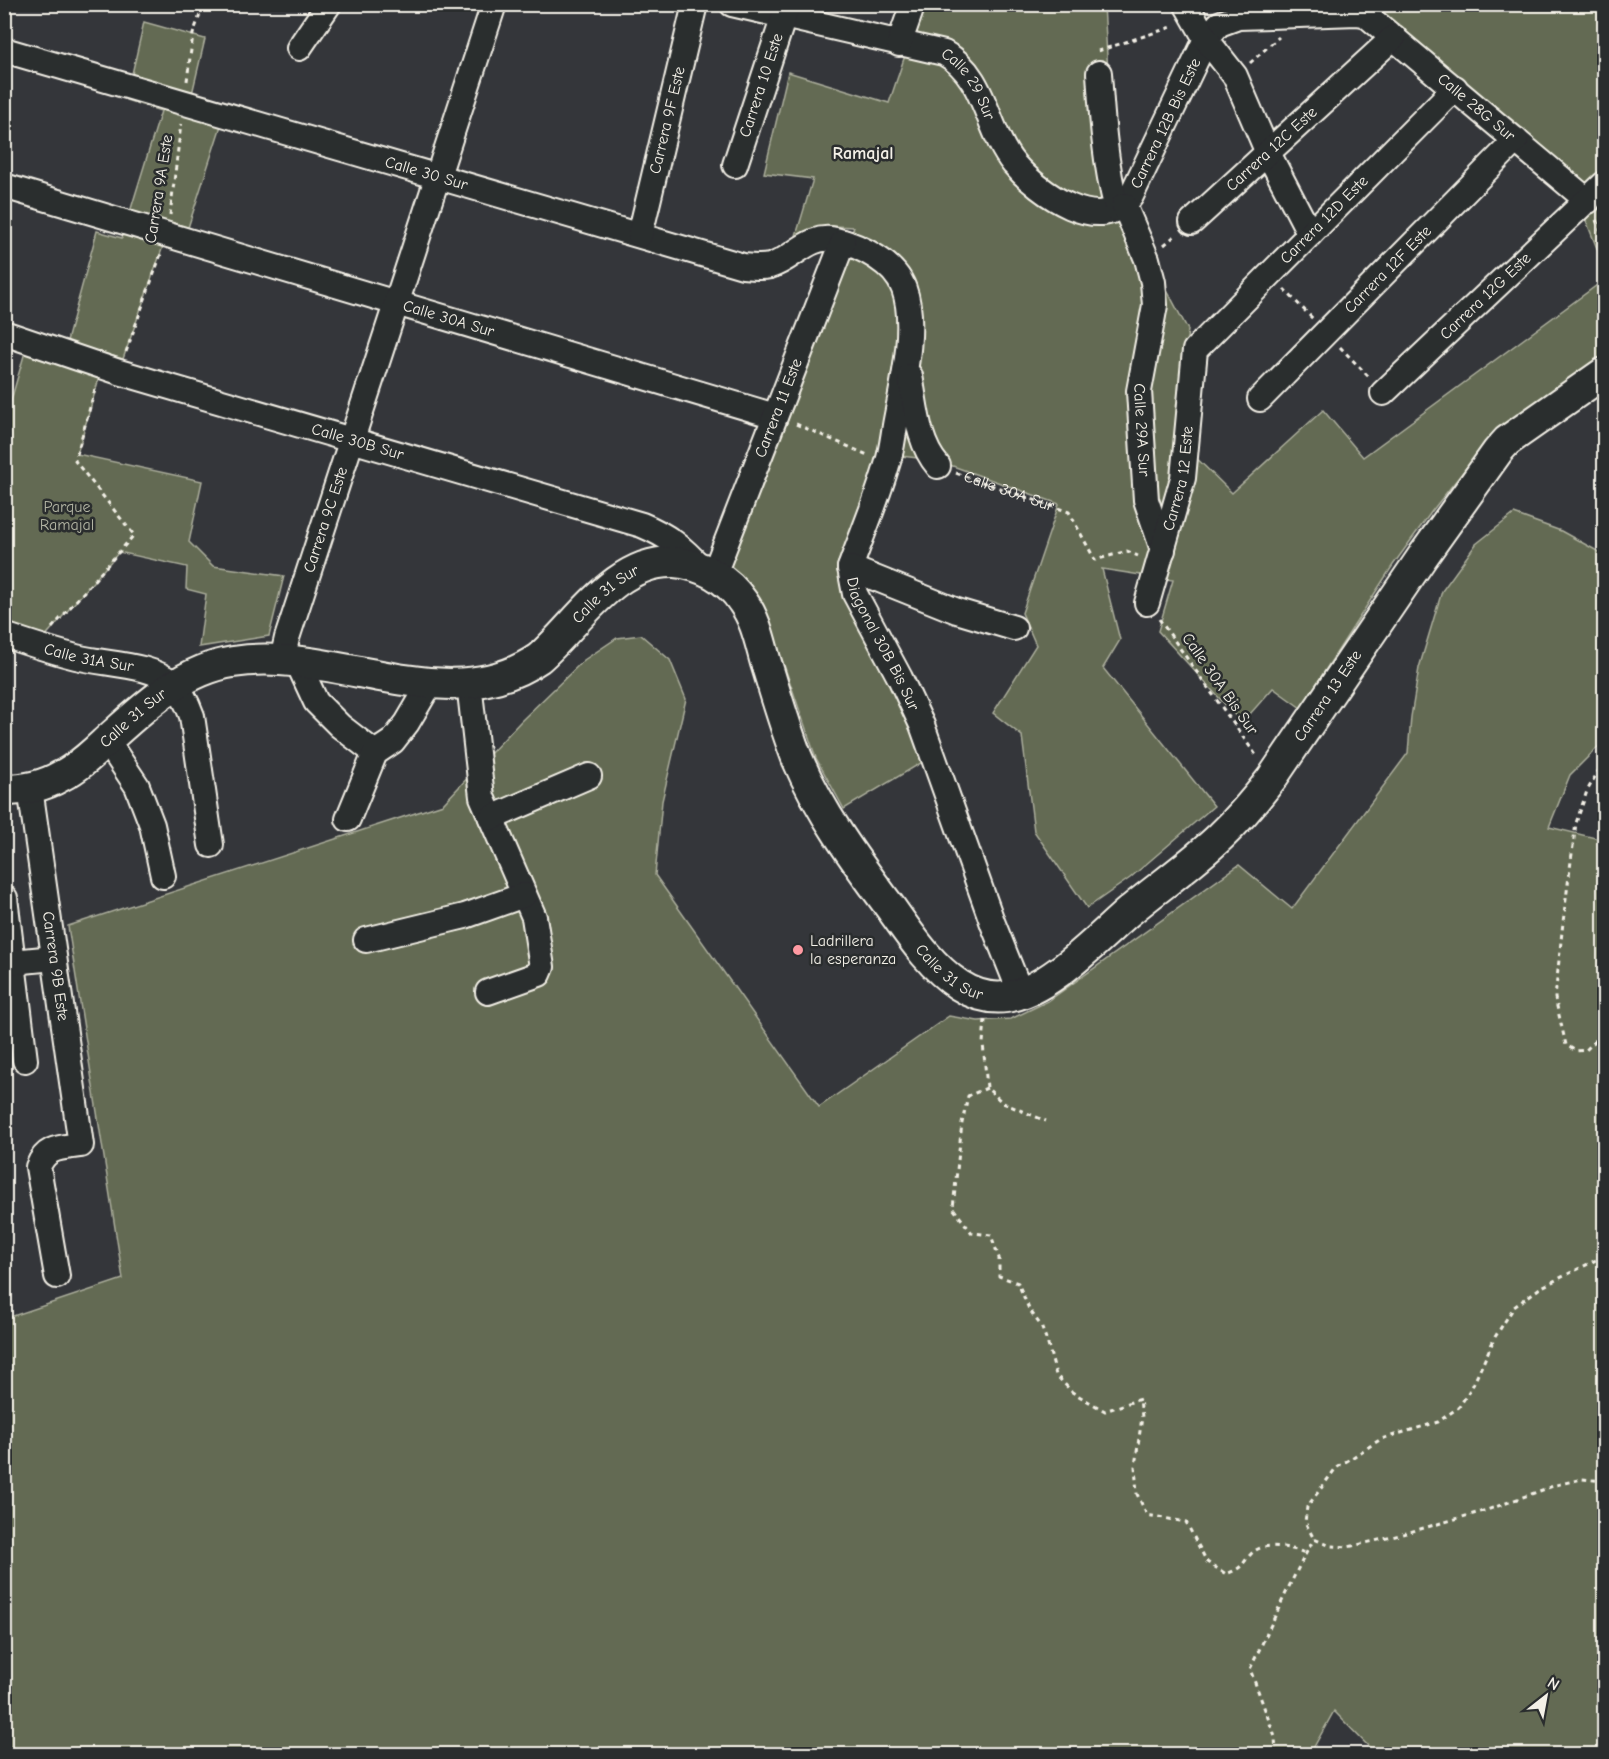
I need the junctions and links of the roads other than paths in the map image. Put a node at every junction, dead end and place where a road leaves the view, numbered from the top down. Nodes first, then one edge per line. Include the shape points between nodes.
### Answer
1 (329, 4) edge
2 (494, 4) edge
3 (695, 4) edge
4 (732, 4) edge
5 (914, 4) edge
6 (786, 11) edge
7 (1195, 21) edge
8 (1394, 36) junction
9 (900, 44) junction
10 (298, 48) dead end
11 (4, 50) edge
12 (1095, 63) road end
13 (1455, 88) junction
14 (1516, 140) junction
15 (1268, 153) junction
16 (735, 165) dead end
17 (437, 176) junction
18 (4, 186) edge
19 (1596, 192) edge
20 (1121, 207) junction
21 (1192, 222) road end
22 (1310, 234) junction
23 (640, 235) junction
24 (843, 242) junction
25 (396, 303) junction
26 (4, 333) edge
27 (1195, 350) joint
28 (907, 361) junction
29 (1605, 373) edge
30 (1383, 393) dead end
31 (1260, 399) dead end
32 (775, 416) junction
33 (351, 440) junction
34 (938, 466) road end
35 (1161, 557) junction
36 (850, 568) junction
37 (708, 571) junction
38 (1148, 603) road end
39 (1014, 628) dead end
40 (4, 635) edge
41 (290, 660) junction
42 (469, 683) junction
43 (174, 684) junction
44 (430, 684) junction
45 (107, 741) junction
46 (375, 753) junction
47 (589, 776) dead end
48 (17, 789) edge
49 (491, 818) junction
50 (348, 819) dead end
51 (211, 845) dead end
52 (163, 876) dead end
53 (524, 895) junction
54 (5, 898) edge
55 (366, 940) dead end
56 (54, 958) junction
57 (13, 962) junction
58 (488, 992) dead end
59 (1021, 994) junction
60 (25, 1060) dead end
61 (57, 1276) dead end

1 - 10 street
2 - 17 street, Carrera 9C Este
3 - 23 street, Carrera 9F Este
4 - 6 street, Calle 29 Sur
5 - 9 street
6 - 9 street, Calle 29 Sur
6 - 16 street, Carrera 10 Este
7 - 8 street, Calle 28G Sur via 1219,24 1238,17 1365,14
7 - 15 street via 1235,76
7 - 20 street, Carrera 12B Bis Este via 1136,187
8 - 13 street, Calle 28G Sur
8 - 15 street, Carrera 12C Este
9 - 20 street, Calle 29 Sur via 944,53 961,64 1003,146 1014,164 1031,179 1081,211 1098,214
11 - 17 street, Calle 30 Sur
12 - 20 street, Calle 29A Sur via 1110,184
13 - 14 street, Calle 28G Sur
13 - 22 street, Carrera 12D Este
14 - 19 street, Calle 28G Sur
14 - 31 street, Carrera 12F Este
15 - 21 street, Carrera 12C Este
15 - 22 street
17 - 23 street, Calle 30 Sur
17 - 25 street, Carrera 9C Este
18 - 25 street, Calle 30A Sur
19 - 30 street, Carrera 12G Este
20 - 35 street, Calle 29A Sur via 1147,259 1153,282 1155,305 1139,391 1146,500
22 - 27 street, Carrera 12D Este
23 - 24 street, Calle 30 Sur via 755,268 782,261 815,240
24 - 28 street, Diagonal 30B Bis Sur via 886,264 905,289 909,323
24 - 32 street, Carrera 11 Este
25 - 32 street, Calle 30A Sur
25 - 33 street, Carrera 9C Este
26 - 33 street, Calle 30B Sur via 110,369
27 - 35 street, Carrera 12 Este via 1183,478
28 - 34 street via 922,438 927,454
28 - 36 street, Diagonal 30B Bis Sur via 888,463
29 - 59 main road, Carrera 13 Este via 1498,451 1245,812 1051,977
32 - 37 street, Carrera 11 Este
33 - 37 street, Calle 30B Sur via 642,525 672,540
33 - 41 street, Carrera 9C Este via 287,638
35 - 38 street, Carrera 12 Este
36 - 39 street via 957,611
36 - 59 street, Diagonal 30B Bis Sur via 855,594 922,725
37 - 42 main road, Calle 31 Sur via 688,564 661,563 634,570 611,585 552,647 525,669
37 - 59 main road, Calle 31 Sur via 735,591 751,615 789,736 810,786 833,826 930,959 958,985 972,992 988,997
40 - 43 street, Calle 31A Sur via 76,657 141,669
41 - 43 main road, Calle 31 Sur via 224,663
41 - 44 main road, Calle 31 Sur
41 - 46 street via 316,702
42 - 44 main road, Calle 31 Sur
42 - 49 street via 482,797
43 - 45 main road, Calle 31 Sur
43 - 51 street via 192,716
44 - 46 street via 393,741
45 - 48 main road, Calle 31 Sur via 52,781
45 - 52 street via 137,786 152,825
46 - 50 street
47 - 49 street
48 - 56 street, Carrera 9B Este
49 - 53 street
53 - 55 street via 465,916
53 - 58 street via 534,917 540,974
54 - 57 street
56 - 57 street
56 - 61 street, Carrera 9B Este via 81,1145 50,1151 38,1167
57 - 60 street

